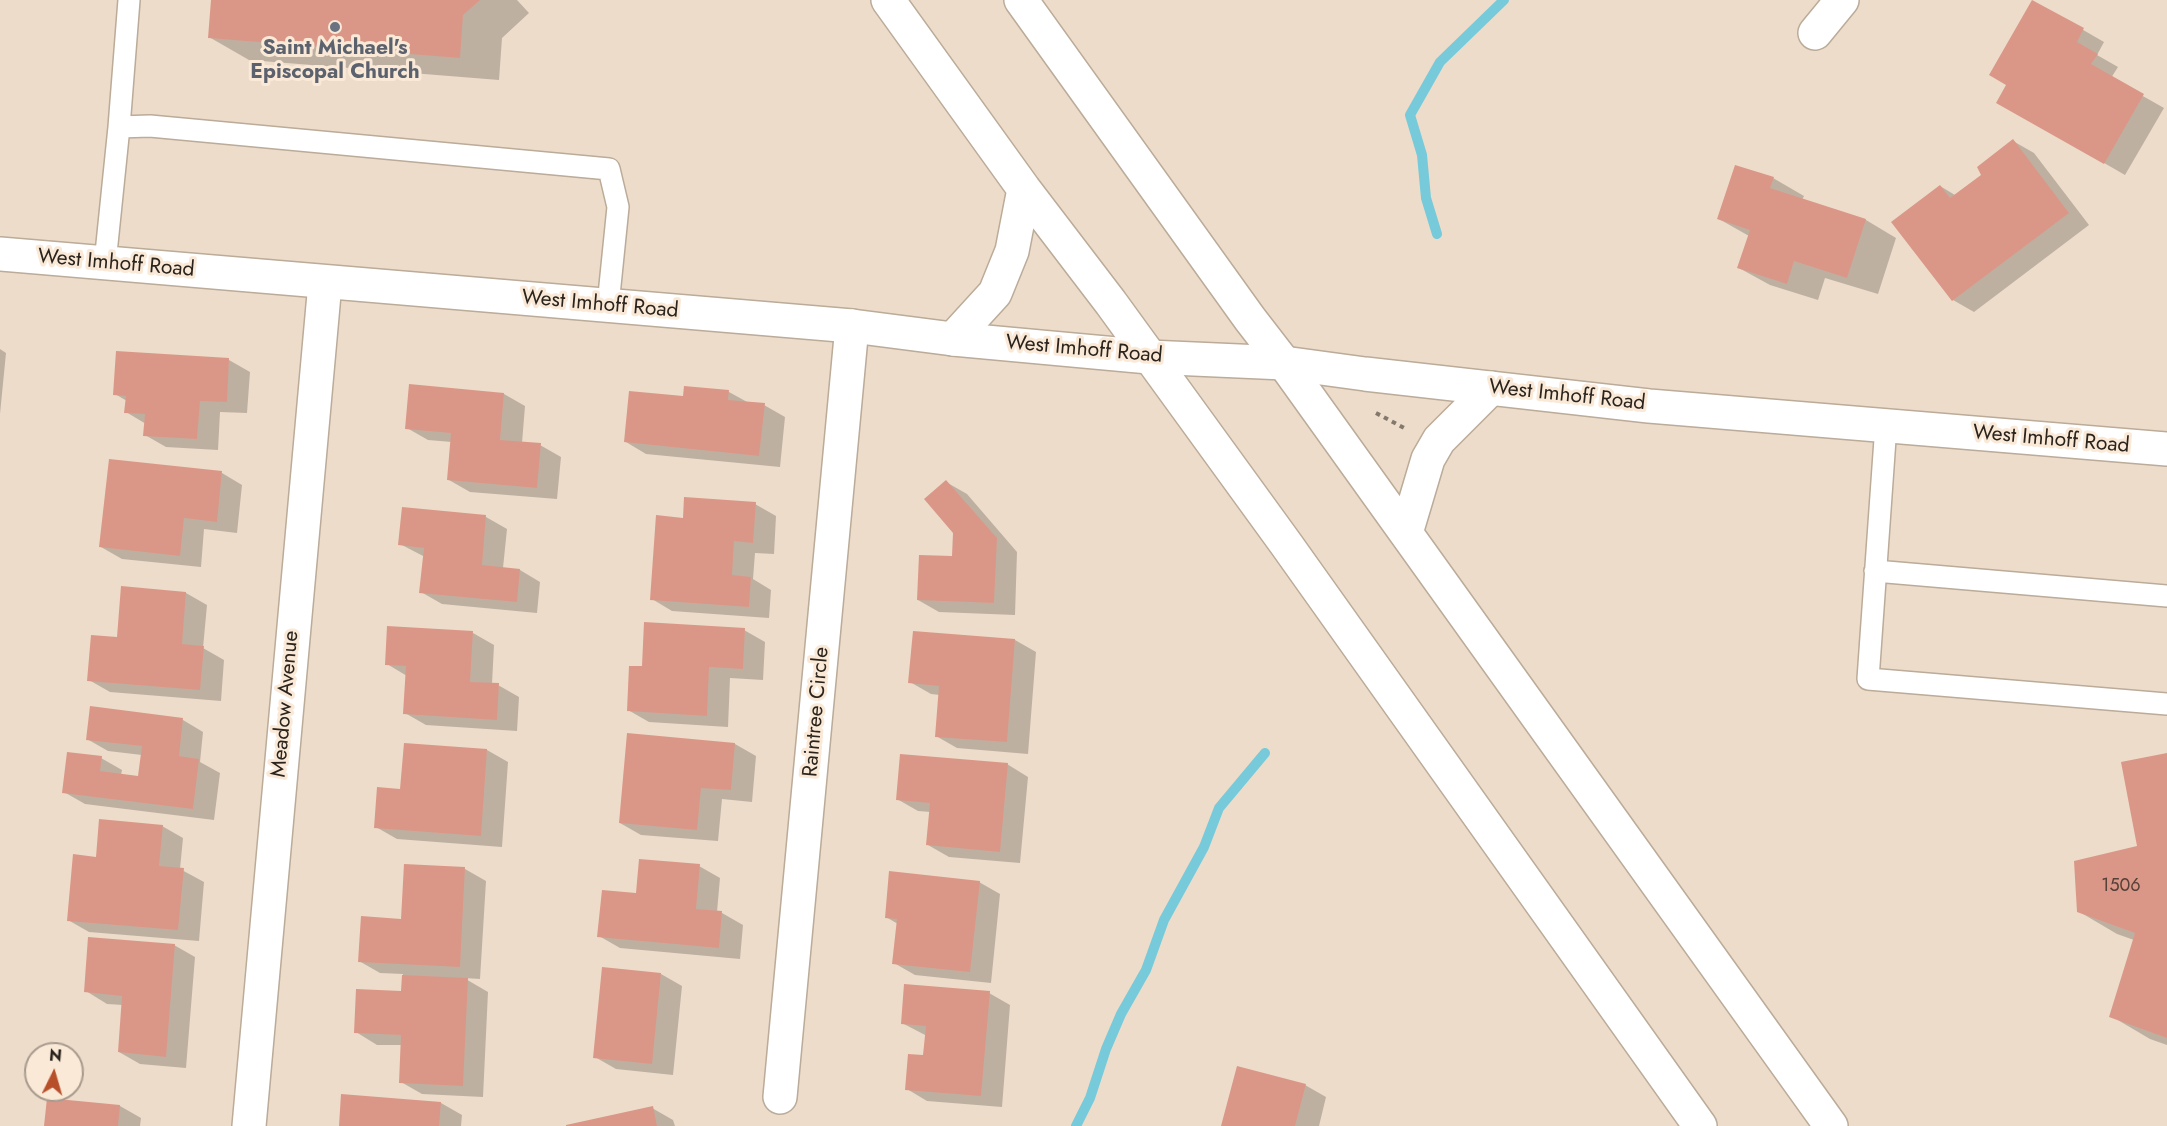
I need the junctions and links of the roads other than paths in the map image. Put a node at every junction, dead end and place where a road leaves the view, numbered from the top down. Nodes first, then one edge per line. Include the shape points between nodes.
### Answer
1 (129, 0) edge
2 (888, 0) edge
3 (1021, 0) edge
4 (1842, 0) edge
5 (1815, 33) dead end
6 (119, 127) junction
7 (1024, 189) junction
8 (0, 254) edge
9 (105, 263) junction
10 (325, 283) junction
11 (608, 306) junction
12 (852, 326) junction
13 (953, 339) junction
14 (1149, 357) junction
15 (1284, 363) junction
16 (1491, 388) junction
17 (1886, 425) junction
18 (2167, 449) edge
19 (1406, 532) junction
20 (1875, 571) junction
21 (2167, 596) edge
22 (2167, 704) edge
23 (780, 1097) dead end
24 (249, 1126) edge
25 (1700, 1126) edge
26 (1831, 1126) edge

1 - 6 lane
2 - 7 main road
3 - 15 main road
4 - 5 main road
6 - 9 lane
6 - 11 lane via 150,126 609,169 618,207
7 - 13 main road via 1012,251 995,293
7 - 14 main road
8 - 9 main road, West Imhoff Road
9 - 10 main road, West Imhoff Road
10 - 11 main road, West Imhoff Road
10 - 24 main road, Meadow Avenue
11 - 12 main road, West Imhoff Road
12 - 13 main road, West Imhoff Road
12 - 23 main road, Raintree Circle
13 - 14 main road, West Imhoff Road
14 - 15 main road, West Imhoff Road
14 - 25 main road
15 - 16 main road, West Imhoff Road
15 - 19 main road
16 - 17 main road, West Imhoff Road via 1649,406
16 - 19 main road via 1439,440 1428,459
17 - 18 main road, West Imhoff Road
17 - 20 lane
19 - 26 main road
20 - 21 lane
20 - 22 lane via 1868,679

